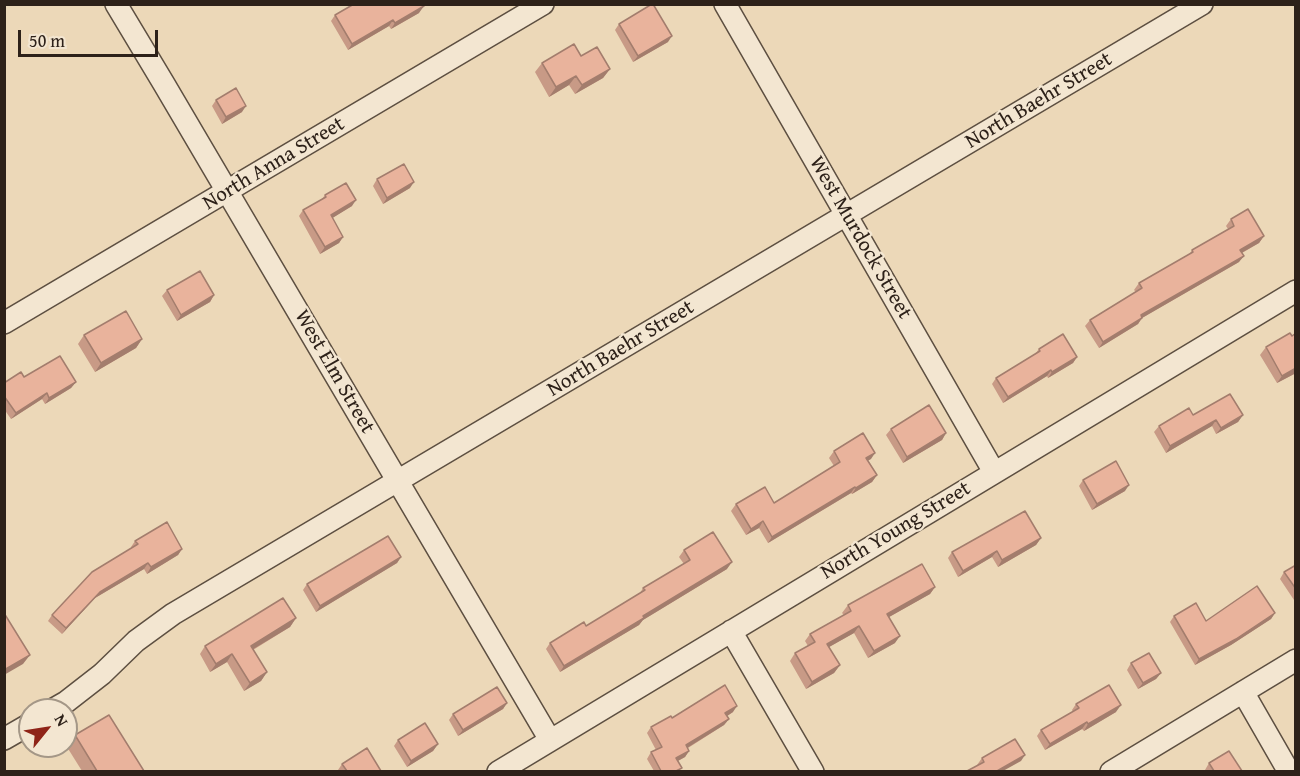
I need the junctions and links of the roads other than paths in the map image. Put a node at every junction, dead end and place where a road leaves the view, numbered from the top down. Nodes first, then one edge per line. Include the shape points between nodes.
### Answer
1 (116, 4) edge
2 (543, 4) edge
3 (725, 4) edge
4 (1202, 4) edge
5 (228, 191) junction
6 (847, 216) junction
7 (1296, 291) edge
8 (4, 323) edge
9 (994, 472) junction
10 (398, 481) junction
11 (730, 631) junction
12 (1296, 660) edge
13 (1243, 692) junction
14 (71, 698) edge
15 (18, 731) edge
16 (4, 739) edge
17 (550, 740) junction
18 (498, 771) edge
19 (813, 771) edge
20 (1111, 771) edge
21 (1289, 771) edge

1 - 5 street, West Elm Street
2 - 5 street, North Anna Street
3 - 6 street, West Murdock Street
4 - 6 street, North Baehr Street
5 - 8 street, North Anna Street
5 - 10 street, West Elm Street
6 - 9 street, West Murdock Street
6 - 10 street, North Baehr Street
7 - 9 street, North Young Street
9 - 11 street, North Young Street
10 - 14 street, North Baehr Street via 173,614
10 - 17 street, West Elm Street
11 - 17 street, North Young Street
11 - 19 street
12 - 13 street
13 - 20 street
13 - 21 street
15 - 16 street
17 - 18 street, North Young Street

